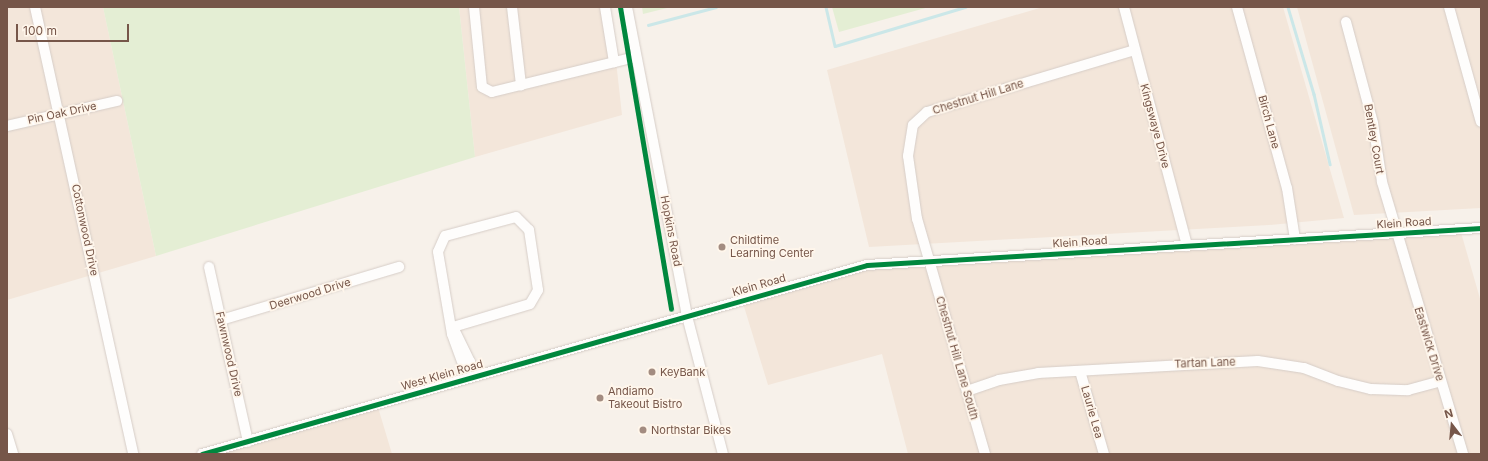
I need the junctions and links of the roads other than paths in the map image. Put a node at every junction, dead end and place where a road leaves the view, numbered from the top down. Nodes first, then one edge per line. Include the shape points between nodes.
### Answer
1 (35, 7) edge
2 (474, 7) edge
3 (512, 7) edge
4 (605, 7) edge
5 (627, 7) edge
6 (1124, 7) edge
7 (1237, 7) edge
8 (1449, 7) edge
9 (1346, 22) dead end
10 (1135, 50) junction
11 (636, 57) junction
12 (614, 62) junction
13 (521, 85) junction
14 (1477, 91) edge
15 (117, 101) dead end
16 (60, 114) junction
17 (1481, 122) edge
18 (7, 126) edge
19 (1481, 228) edge
20 (1396, 233) junction
21 (1295, 239) junction
22 (1187, 246) junction
23 (929, 262) junction
24 (209, 267) dead end
25 (399, 267) dead end
26 (687, 316) junction
27 (221, 320) junction
28 (453, 327) junction
29 (1080, 371) junction
30 (469, 372) junction
31 (1441, 381) junction
32 (967, 391) junction
33 (7, 434) edge
34 (248, 442) junction
35 (13, 454) edge
36 (133, 454) edge
37 (202, 454) edge
38 (723, 454) edge
39 (985, 454) edge
40 (1104, 454) edge
41 (1464, 454) edge

1 - 16 street, Cottonwood Drive
2 - 13 street via 482,87 492,92
3 - 13 street
4 - 12 street
5 - 11 street, Hopkins Road
6 - 10 street, Kingswaye Drive
7 - 21 street, Birch Lane via 1287,188
8 - 14 street
9 - 20 street, Bentley Court via 1373,123 1382,182
10 - 22 street, Kingswaye Drive
10 - 23 street, Chestnut Hill Lane via 926,112 916,120 908,144 909,174
11 - 12 street
11 - 26 street, Hopkins Road
12 - 13 street
14 - 17 street
15 - 16 street, Pin Oak Drive
16 - 18 street, Pin Oak Drive
16 - 36 street, Cottonwood Drive
19 - 20 street, Klein Road
20 - 21 street, Klein Road
20 - 31 street, Eastwick Drive
21 - 22 street, Klein Road
22 - 23 street, Klein Road
23 - 26 street, Klein Road via 866,265
23 - 32 street, Chestnut Hill Lane South
24 - 27 street, Fawnwood Drive
25 - 27 street, Deerwood Drive
26 - 30 street, West Klein Road
26 - 38 street, Hopkins Road
27 - 34 street, Fawnwood Drive
28 - 28 street via 438,252 446,236 516,217 529,230 538,290 530,304
28 - 30 street via 452,334 463,364
29 - 31 street, Tartan Lane via 1258,361 1304,368 1338,381 1370,389 1408,390
29 - 32 street, Tartan Lane via 1020,375
29 - 40 street, Laurie Lea
30 - 34 street, West Klein Road
31 - 41 street, Eastwick Drive
32 - 39 street, Chestnut Hill Lane South
33 - 35 street
34 - 37 street, West Klein Road

